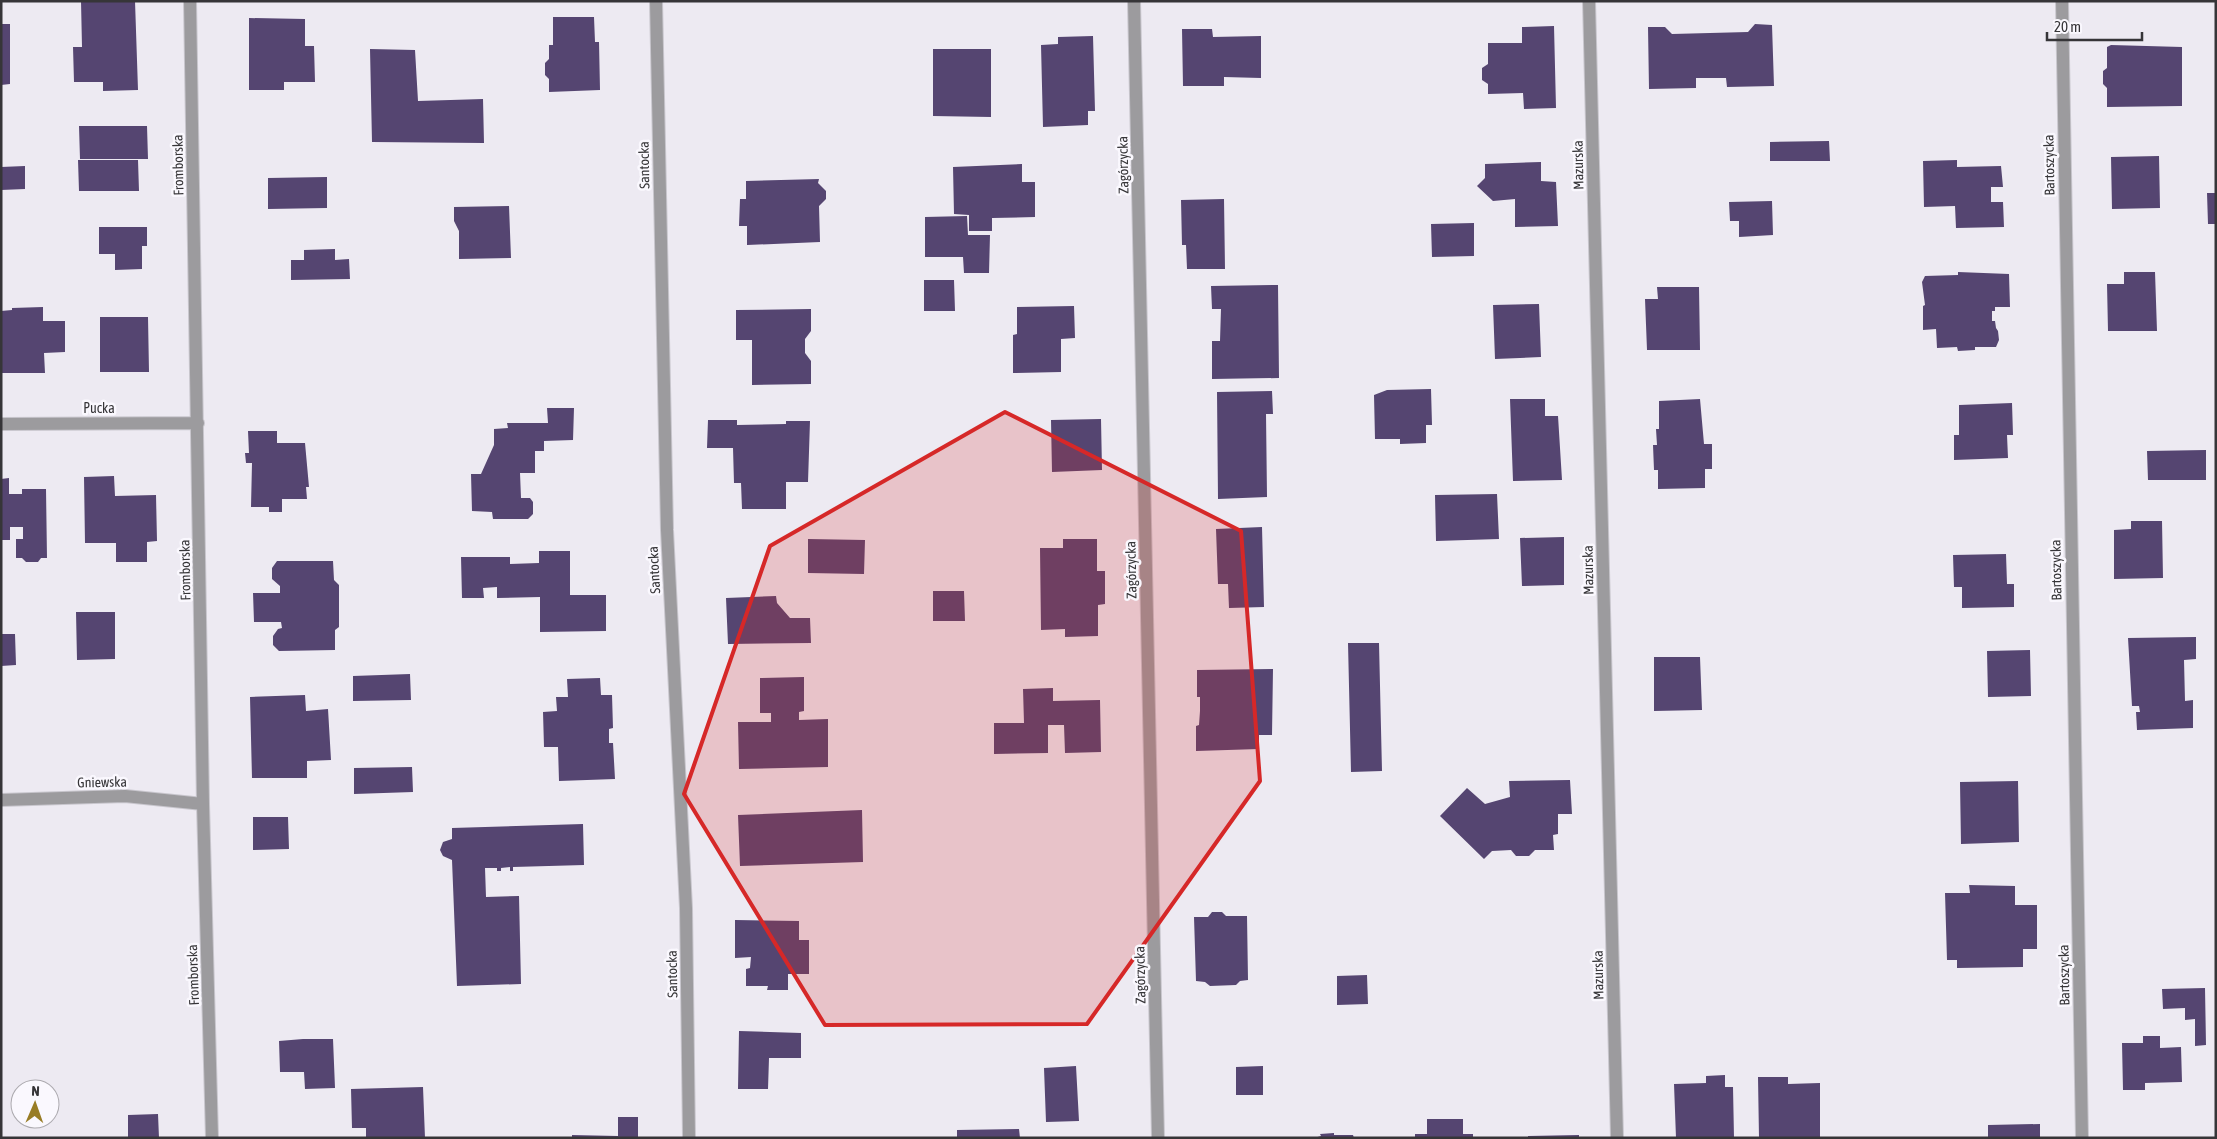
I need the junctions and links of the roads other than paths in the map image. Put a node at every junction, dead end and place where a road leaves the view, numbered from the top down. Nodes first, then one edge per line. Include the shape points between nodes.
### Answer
1 (190, 1) edge
2 (656, 1) edge
3 (1134, 1) edge
4 (1589, 1) edge
5 (2062, 1) edge
6 (198, 422) junction
7 (1, 424) edge
8 (1, 800) edge
9 (203, 804) junction
10 (212, 1138) edge
11 (690, 1138) edge
12 (1158, 1138) edge
13 (1617, 1138) edge
14 (2082, 1138) edge

1 - 6 street, Fromborska
2 - 11 street, Santocka via 668,530 686,908
3 - 12 street, Zagórzycka
4 - 13 street, Mazurska
5 - 14 street, Bartoszycka
6 - 7 street, Pucka
6 - 9 street, Fromborska
8 - 9 street, Gniewska via 124,796
9 - 10 street, Fromborska

